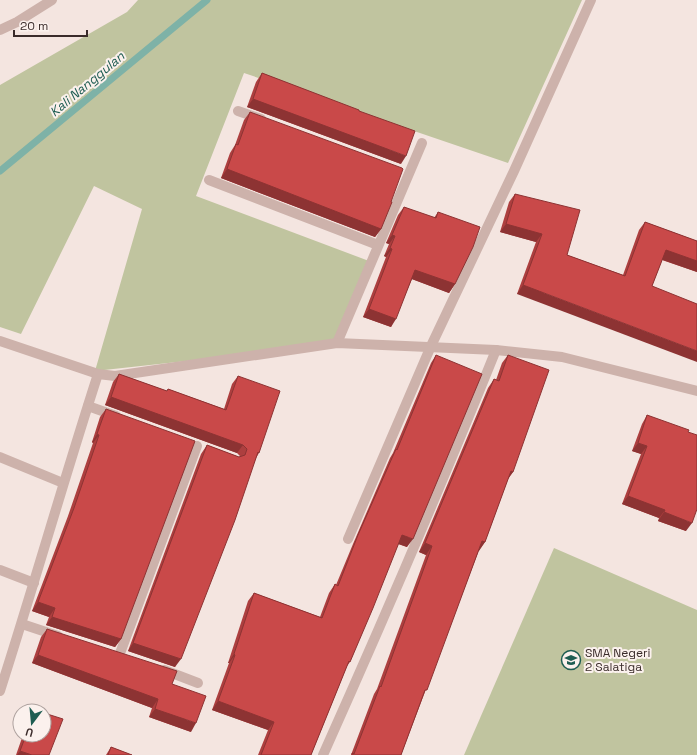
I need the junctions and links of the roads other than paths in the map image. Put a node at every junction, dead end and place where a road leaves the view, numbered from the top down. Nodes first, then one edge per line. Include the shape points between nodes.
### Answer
1 (52, 0) edge
2 (591, 0) edge
3 (0, 30) edge
4 (238, 111) dead end
5 (267, 122) edge
6 (422, 143) dead end
7 (209, 180) dead end
8 (378, 245) junction
9 (0, 341) edge
10 (337, 343) junction
11 (431, 346) junction
12 (496, 350) junction
13 (98, 374) junction
14 (697, 391) edge
15 (88, 406) junction
16 (124, 419) edge
17 (197, 446) dead end
18 (0, 457) edge
19 (63, 483) junction
20 (348, 539) dead end
21 (0, 570) edge
22 (34, 583) junction
23 (22, 624) junction
24 (67, 639) edge
25 (119, 656) edge
26 (156, 668) edge
27 (198, 683) dead end
28 (0, 691) edge
29 (323, 755) edge

1 - 3 street
2 - 11 street
4 - 5 street
6 - 8 street via 405,173
7 - 8 street
8 - 10 street
9 - 13 street
10 - 11 street
10 - 13 street via 115,376
11 - 12 street
11 - 20 street
12 - 14 street via 562,357
12 - 29 street via 444,479
13 - 15 street
15 - 16 street
15 - 19 street
17 - 25 street
18 - 19 street
19 - 22 street
21 - 22 street
22 - 23 street
23 - 24 street
23 - 28 street
26 - 27 street

